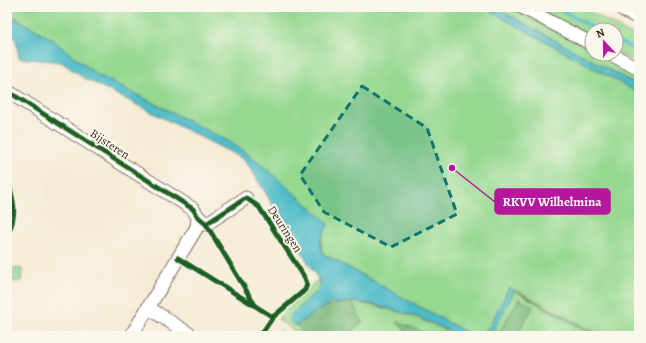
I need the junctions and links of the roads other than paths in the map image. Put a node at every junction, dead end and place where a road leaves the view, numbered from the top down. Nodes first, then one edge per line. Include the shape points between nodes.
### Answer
1 (522, 7) edge
2 (627, 7) edge
3 (639, 13) edge
4 (584, 40) edge
5 (624, 61) edge
6 (639, 69) edge
7 (7, 92) edge
8 (246, 198) dead end
9 (198, 217) junction
10 (149, 308) junction
11 (131, 336) edge
12 (192, 336) edge

1 - 4 street
2 - 3 highway
5 - 6 street
7 - 9 street, Bijsteren via 193,209
8 - 9 street via 206,224
9 - 10 street via 197,227
10 - 11 street
10 - 12 street

